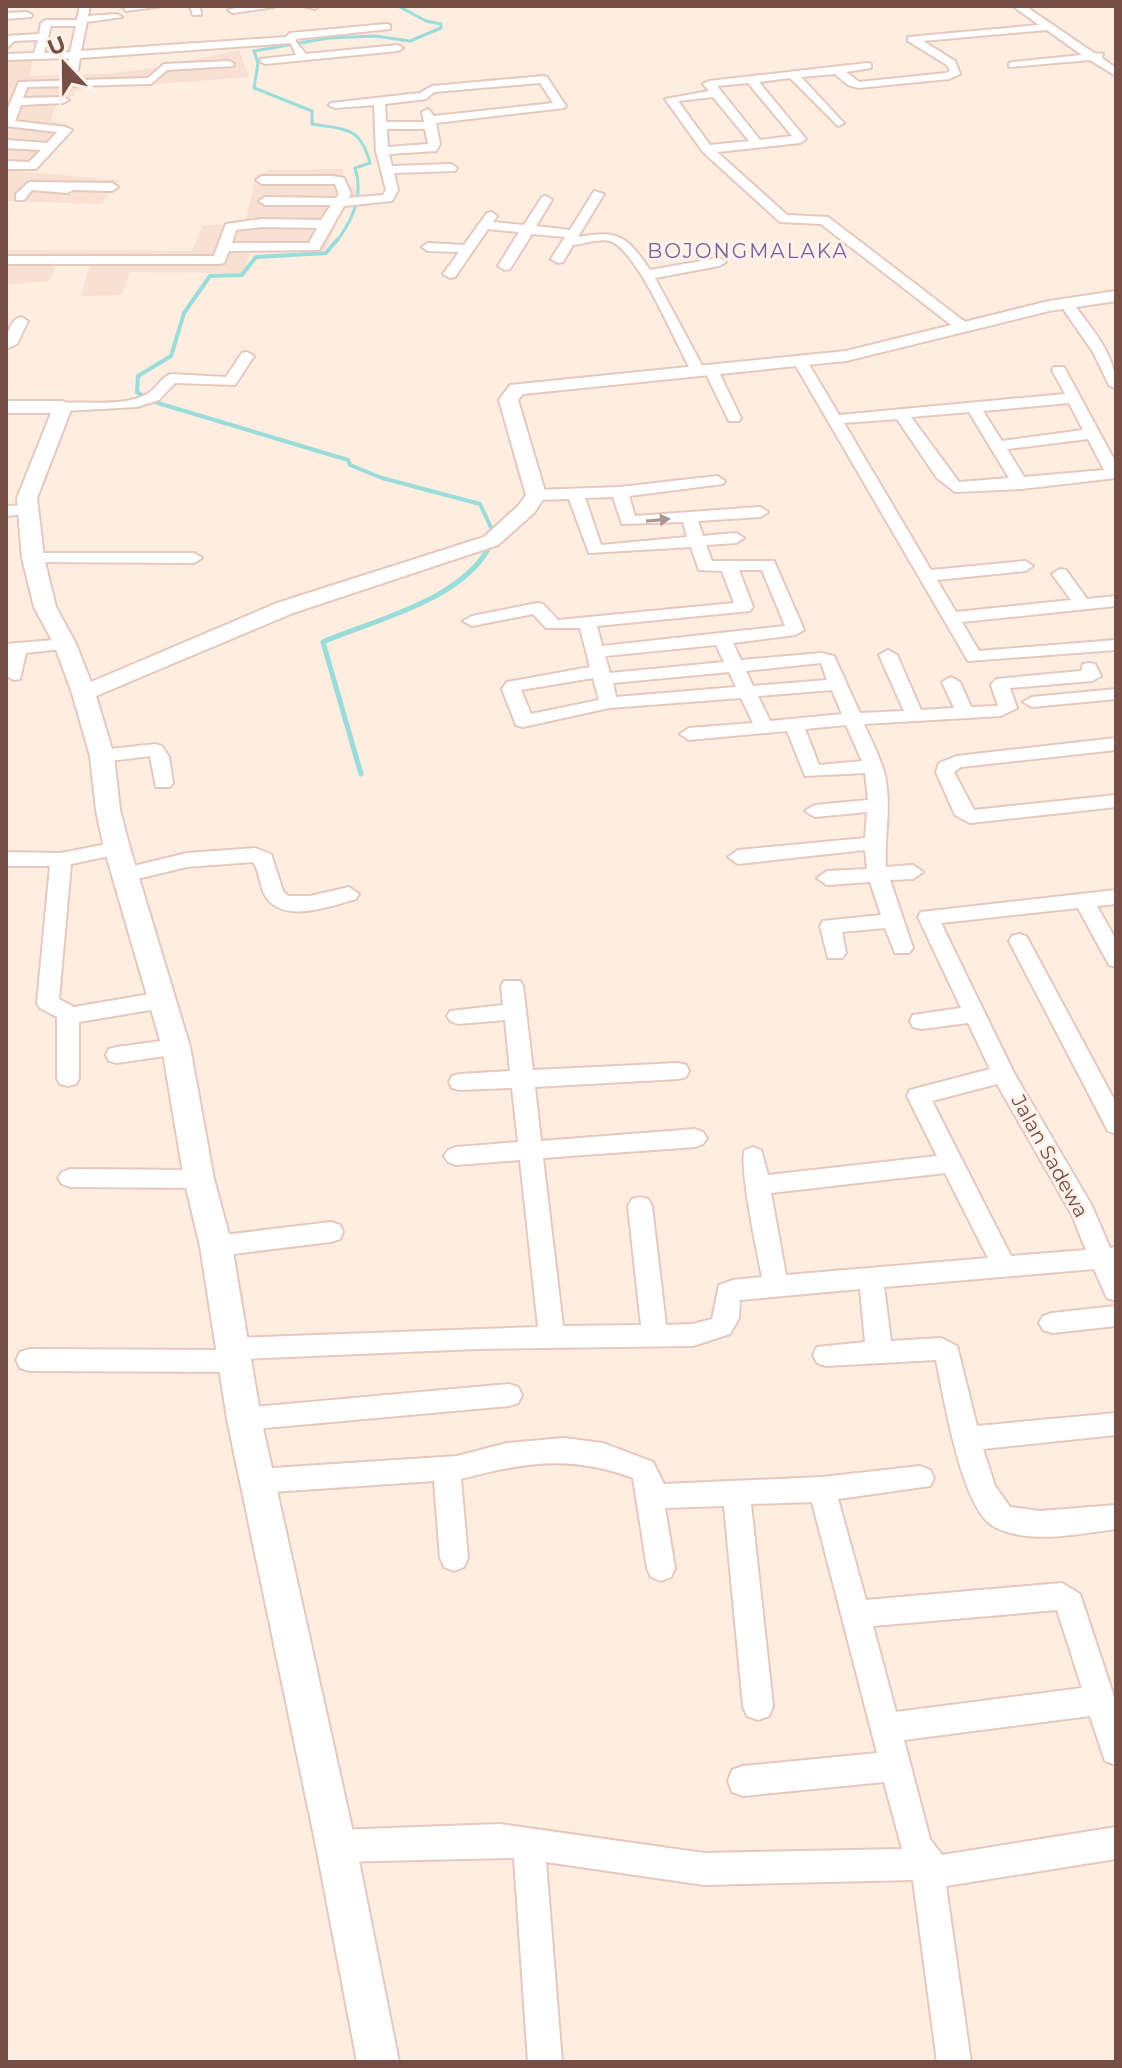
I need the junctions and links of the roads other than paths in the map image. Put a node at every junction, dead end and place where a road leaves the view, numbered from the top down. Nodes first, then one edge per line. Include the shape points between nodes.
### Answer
1 (1018, 6) edge
2 (160, 8) edge
3 (233, 9) edge
4 (269, 9) edge
5 (6, 16) edge
6 (83, 18) edge
7 (48, 19) junction
8 (1003, 20) dead end
9 (972, 24) dead end
10 (939, 25) dead end
11 (386, 27) dead end
12 (1050, 27) junction
13 (109, 29) dead end
14 (248, 29) dead end
15 (901, 29) dead end
16 (1016, 30) junction
17 (210, 33) dead end
18 (328, 33) junction
19 (982, 33) junction
20 (950, 35) junction
21 (292, 38) junction
22 (912, 39) junction
23 (253, 43) junction
24 (160, 44) junction
25 (6, 46) edge
26 (213, 46) junction
27 (398, 48) dead end
28 (39, 49) junction
29 (77, 50) junction
30 (339, 54) junction
31 (1116, 55) edge
32 (1092, 56) junction
33 (6, 57) edge
34 (303, 58) junction
35 (265, 61) dead end
36 (165, 64) dead end
37 (229, 64) dead end
38 (1013, 65) dead end
39 (867, 66) dead end
40 (30, 70) dead end
41 (73, 70) dead end
42 (837, 70) junction
43 (1116, 73) edge
44 (793, 75) junction
45 (750, 78) junction
46 (717, 93) junction
47 (426, 96) junction
48 (63, 100) dead end
49 (379, 101) junction
50 (17, 102) junction
51 (335, 105) dead end
52 (825, 109) junction
53 (810, 111) dead end
54 (794, 112) dead end
55 (779, 113) junction
56 (49, 121) dead end
57 (8, 122) edge
58 (430, 122) junction
59 (838, 123) dead end
60 (381, 126) junction
61 (6, 144) edge
62 (757, 144) junction
63 (49, 147) junction
64 (707, 149) junction
65 (382, 151) junction
66 (6, 165) edge
67 (451, 168) dead end
68 (386, 170) junction
69 (262, 180) dead end
70 (10, 182) edge
71 (29, 186) junction
72 (109, 192) dead end
73 (598, 194) dead end
74 (20, 197) dead end
75 (546, 200) dead end
76 (265, 201) dead end
77 (345, 202) junction
78 (325, 224) junction
79 (527, 230) junction
80 (572, 238) junction
81 (428, 247) dead end
82 (467, 249) junction
83 (692, 252) dead end
84 (558, 259) dead end
85 (6, 260) edge
86 (220, 260) junction
87 (719, 262) dead end
88 (704, 265) junction
89 (505, 266) dead end
90 (450, 274) dead end
91 (647, 275) junction
92 (1116, 296) edge
93 (1066, 303) junction
94 (21, 321) dead end
95 (958, 329) junction
96 (6, 345) edge
97 (1100, 352) junction
98 (1116, 352) edge
99 (247, 356) dead end
100 (800, 361) junction
101 (704, 370) junction
102 (1059, 370) dead end
103 (1115, 381) edge
104 (1072, 398) junction
105 (6, 407) edge
106 (63, 407) junction
107 (973, 407) junction
108 (901, 413) junction
109 (734, 418) dead end
110 (833, 420) junction
111 (1090, 434) junction
112 (998, 446) junction
113 (1115, 476) edge
114 (717, 481) dead end
115 (699, 483) junction
116 (1021, 484) junction
117 (620, 492) junction
118 (536, 495) junction
119 (576, 496) junction
120 (707, 504) dead end
121 (29, 510) junction
122 (6, 511) edge
123 (760, 512) dead end
124 (689, 517) junction
125 (736, 538) dead end
126 (697, 542) junction
127 (33, 558) junction
128 (194, 558) dead end
129 (1025, 566) dead end
130 (729, 567) junction
131 (1060, 574) dead end
132 (925, 576) junction
133 (1116, 601) edge
134 (1082, 604) junction
135 (744, 607) junction
136 (949, 618) junction
137 (472, 621) dead end
138 (587, 622) junction
139 (758, 635) junction
140 (722, 639) junction
141 (65, 644) junction
142 (1114, 648) edge
143 (12, 649) edge
144 (595, 652) junction
145 (888, 655) dead end
146 (541, 660) dead end
147 (734, 665) junction
148 (14, 675) dead end
149 (601, 675) junction
150 (1092, 676) dead end
151 (549, 679) junction
152 (951, 682) dead end
153 (839, 684) junction
154 (746, 691) junction
155 (84, 693) junction
156 (1116, 694) edge
157 (1032, 702) dead end
158 (609, 703) junction
159 (965, 713) junction
160 (915, 716) junction
161 (853, 719) junction
162 (794, 724) junction
163 (764, 727) junction
164 (689, 734) dead end
165 (1116, 744) edge
166 (102, 756) junction
167 (873, 766) junction
168 (163, 783) dead end
169 (1116, 801) edge
170 (876, 805) junction
171 (815, 811) dead end
172 (874, 843) junction
173 (738, 857) dead end
174 (6, 859) edge
175 (61, 860) junction
176 (120, 861) junction
177 (913, 872) dead end
178 (877, 873) junction
179 (827, 878) dead end
180 (349, 894) dead end
181 (1116, 897) edge
182 (1084, 900) junction
183 (891, 921) junction
184 (1019, 941) dead end
185 (902, 948) dead end
186 (835, 953) dead end
187 (1116, 960) edge
188 (512, 986) dead end
189 (162, 1000) junction
190 (515, 1012) junction
191 (974, 1014) junction
192 (68, 1015) junction
193 (458, 1016) dead end
194 (921, 1021) dead end
195 (176, 1047) junction
196 (117, 1055) dead end
197 (678, 1071) dead end
198 (1003, 1074) junction
199 (68, 1078) dead end
200 (522, 1078) junction
201 (460, 1082) dead end
202 (1116, 1125) edge
203 (695, 1138) dead end
204 (530, 1151) junction
205 (456, 1156) dead end
206 (753, 1156) dead end
207 (954, 1163) junction
208 (70, 1178) dead end
209 (199, 1179) junction
210 (757, 1185) junction
211 (640, 1206) dead end
212 (331, 1232) dead end
213 (216, 1246) junction
214 (1108, 1257) edge
215 (1004, 1266) junction
216 (871, 1279) junction
217 (776, 1286) junction
218 (1116, 1291) edge
219 (1116, 1316) edge
220 (1052, 1323) dead end
221 (655, 1336) junction
222 (552, 1337) junction
223 (879, 1352) junction
224 (232, 1355) junction
225 (826, 1355) dead end
226 (29, 1360) dead end
227 (509, 1395) dead end
228 (244, 1419) junction
229 (1116, 1424) edge
230 (967, 1439) junction
231 (447, 1468) junction
232 (920, 1478) dead end
233 (257, 1481) junction
234 (822, 1489) junction
235 (736, 1492) junction
236 (650, 1497) junction
237 (1116, 1517) edge
238 (454, 1558) dead end
239 (661, 1568) dead end
240 (853, 1614) junction
241 (1100, 1700) junction
242 (758, 1706) dead end
243 (884, 1728) junction
244 (1114, 1736) edge
245 (895, 1766) junction
246 (743, 1781) dead end
247 (1116, 1843) edge
248 (336, 1846) junction
249 (529, 1846) junction
250 (927, 1864) junction
251 (378, 2062) edge
252 (545, 2062) edge
253 (954, 2062) edge

1 - 12 street
2 - 6 street
3 - 4 street
5 - 7 street
6 - 7 street
6 - 13 street
6 - 29 street
7 - 28 street
8 - 16 street
9 - 19 street
10 - 20 street
11 - 18 street
12 - 16 street
12 - 32 street
14 - 23 street
15 - 22 street
16 - 19 street
17 - 26 street
18 - 21 street
18 - 30 street
19 - 20 street
20 - 22 street
21 - 23 street
21 - 34 street
22 - 42 street via 951,63 954,75 858,85
23 - 26 street
24 - 26 street via 200,52
24 - 29 street via 123,56
24 - 29 street via 130,34
24 - 36 street
25 - 28 street via 11,38
27 - 30 street via 376,44
28 - 29 street
28 - 33 street
28 - 40 street
29 - 41 street
30 - 34 street
31 - 32 street
32 - 38 street
32 - 43 street
34 - 35 street
37 - 50 street via 164,67 154,80 108,77 23,84
39 - 42 street
42 - 44 street
44 - 45 street
44 - 52 street
45 - 46 street via 709,84
45 - 55 street
46 - 62 street
46 - 64 street via 671,99
47 - 49 street
47 - 58 street
47 - 58 street via 432,89 543,79 560,106
48 - 50 street
49 - 51 street
49 - 60 street
50 - 57 street
52 - 53 street
52 - 59 street
54 - 55 street
55 - 62 street via 800,139
56 - 57 street
57 - 63 street via 66,130
58 - 60 street
58 - 65 street via 432,148
60 - 65 street
61 - 63 street
62 - 64 street
63 - 66 street via 32,166
64 - 95 street via 784,219 824,220
65 - 68 street
67 - 68 street
68 - 77 street via 392,190 388,198
69 - 77 street via 340,181
70 - 71 street
71 - 72 street
71 - 74 street
73 - 80 street via 588,219
75 - 79 street
76 - 77 street
77 - 78 street
78 - 86 street via 314,247
78 - 86 street via 235,225 229,228
79 - 80 street
79 - 82 street via 488,220
79 - 89 street
80 - 84 street
80 - 91 street via 612,237
81 - 82 street
82 - 90 street
83 - 88 street
85 - 86 street via 25,265
87 - 88 street
88 - 91 street
91 - 101 street
92 - 93 street
93 - 95 street
93 - 97 street
94 - 96 street
95 - 100 street via 846,356
97 - 98 street
97 - 103 street
99 - 106 street via 232,381 171,378 154,397 132,404
100 - 101 street
100 - 110 street
101 - 109 street
101 - 118 street via 512,392 508,400
102 - 104 street
104 - 107 street
104 - 111 street
105 - 106 street
106 - 121 street via 27,498
107 - 108 street
107 - 112 street
108 - 110 street
108 - 116 street via 952,486
110 - 132 street
111 - 112 street
111 - 113 street
112 - 116 street
113 - 116 street
114 - 115 street
115 - 117 street
115 - 120 street
117 - 119 street
117 -> 124 street via 628,521
118 - 119 street
118 - 155 street via 491,541 285,608
119 - 126 street via 595,550
121 - 122 street
121 - 127 street
123 - 124 street
124 - 126 street
125 - 126 street
126 - 130 street via 705,566
127 - 128 street
127 - 141 street via 45,607
129 - 132 street
130 - 135 street
130 - 139 street via 770,567 795,630
131 - 134 street
132 - 136 street
133 - 134 street
134 - 136 street
135 - 138 street
135 - 139 street
136 - 142 street via 977,659
137 - 138 street via 537,608 554,625
138 - 144 street
139 - 140 street
140 - 144 street
140 - 147 street
141 - 143 street
141 - 155 street
143 - 148 street
144 - 149 street
145 - 160 street
146 - 151 street
147 - 149 street
147 - 153 street via 821,658 828,660
147 - 154 street
149 - 151 street
149 - 158 street
150 - 159 street via 1002,683 1006,710
151 - 158 street via 513,686 522,717
152 - 159 street
153 - 154 street
153 - 161 street
154 - 158 street
154 - 163 street
155 - 166 street
156 - 157 street
159 - 160 street
160 - 161 street
161 - 162 street
161 - 167 street
162 - 163 street
162 - 167 street via 812,772
163 - 164 street
165 - 169 street via 957,762 945,772 962,811 970,817
166 - 168 street via 155,750
166 - 176 street
167 - 170 street
170 - 171 street
170 - 172 street
172 - 173 street
172 - 178 street
174 - 175 street
175 - 176 street
175 - 192 street via 48,1003
176 - 180 street via 255,855 264,859 274,894 283,902
176 - 189 street
177 - 178 street
178 - 179 street
178 - 183 street
181 - 182 street
182 - 187 street
182 - 191 street via 928,917
183 - 185 street
183 - 186 street via 830,926
184 - 202 street
188 - 190 street
189 - 192 street
189 - 195 street
190 - 193 street
190 - 200 street
191 - 194 street
191 - 198 street
192 - 199 street
195 - 196 street
195 - 209 street
197 - 200 street
198 - 207 street, Jalan Sadewa via 918,1096
198 - 214 street, Jalan Sadewa
200 - 201 street
200 - 204 street
203 - 204 street
204 - 205 street
204 - 222 street
206 - 210 street
207 - 210 street
207 - 215 street
208 - 209 street
209 - 213 street
210 - 217 street
211 - 221 street
212 - 213 street
213 - 224 street
214 - 215 street
214 - 218 street, Jalan Sadewa
215 - 216 street
216 - 217 street
216 - 223 street
217 - 221 street via 728,1292 721,1327 693,1335
219 - 220 street
221 - 222 street
222 - 224 street
223 - 225 street
223 - 230 street via 932,1348 948,1354
224 - 226 street
224 - 228 street
227 - 228 street
228 - 233 street
229 - 230 street
230 - 237 street via 988,1502 1001,1517 1028,1523
231 - 233 street
231 - 236 street via 564,1450 603,1455 643,1470 650,1481
231 - 238 street
232 - 234 street
233 - 248 street
234 - 235 street
234 - 240 street
235 - 236 street
235 - 242 street
236 - 239 street
240 - 241 street via 1062,1596 1070,1603
240 - 243 street
241 - 243 street
241 - 244 street
243 - 245 street
245 - 246 street
245 - 250 street via 916,1844
247 - 250 street via 941,1871
248 - 249 street via 478,1839
248 - 251 street
249 - 250 street via 704,1869
249 - 252 street
250 - 253 street

